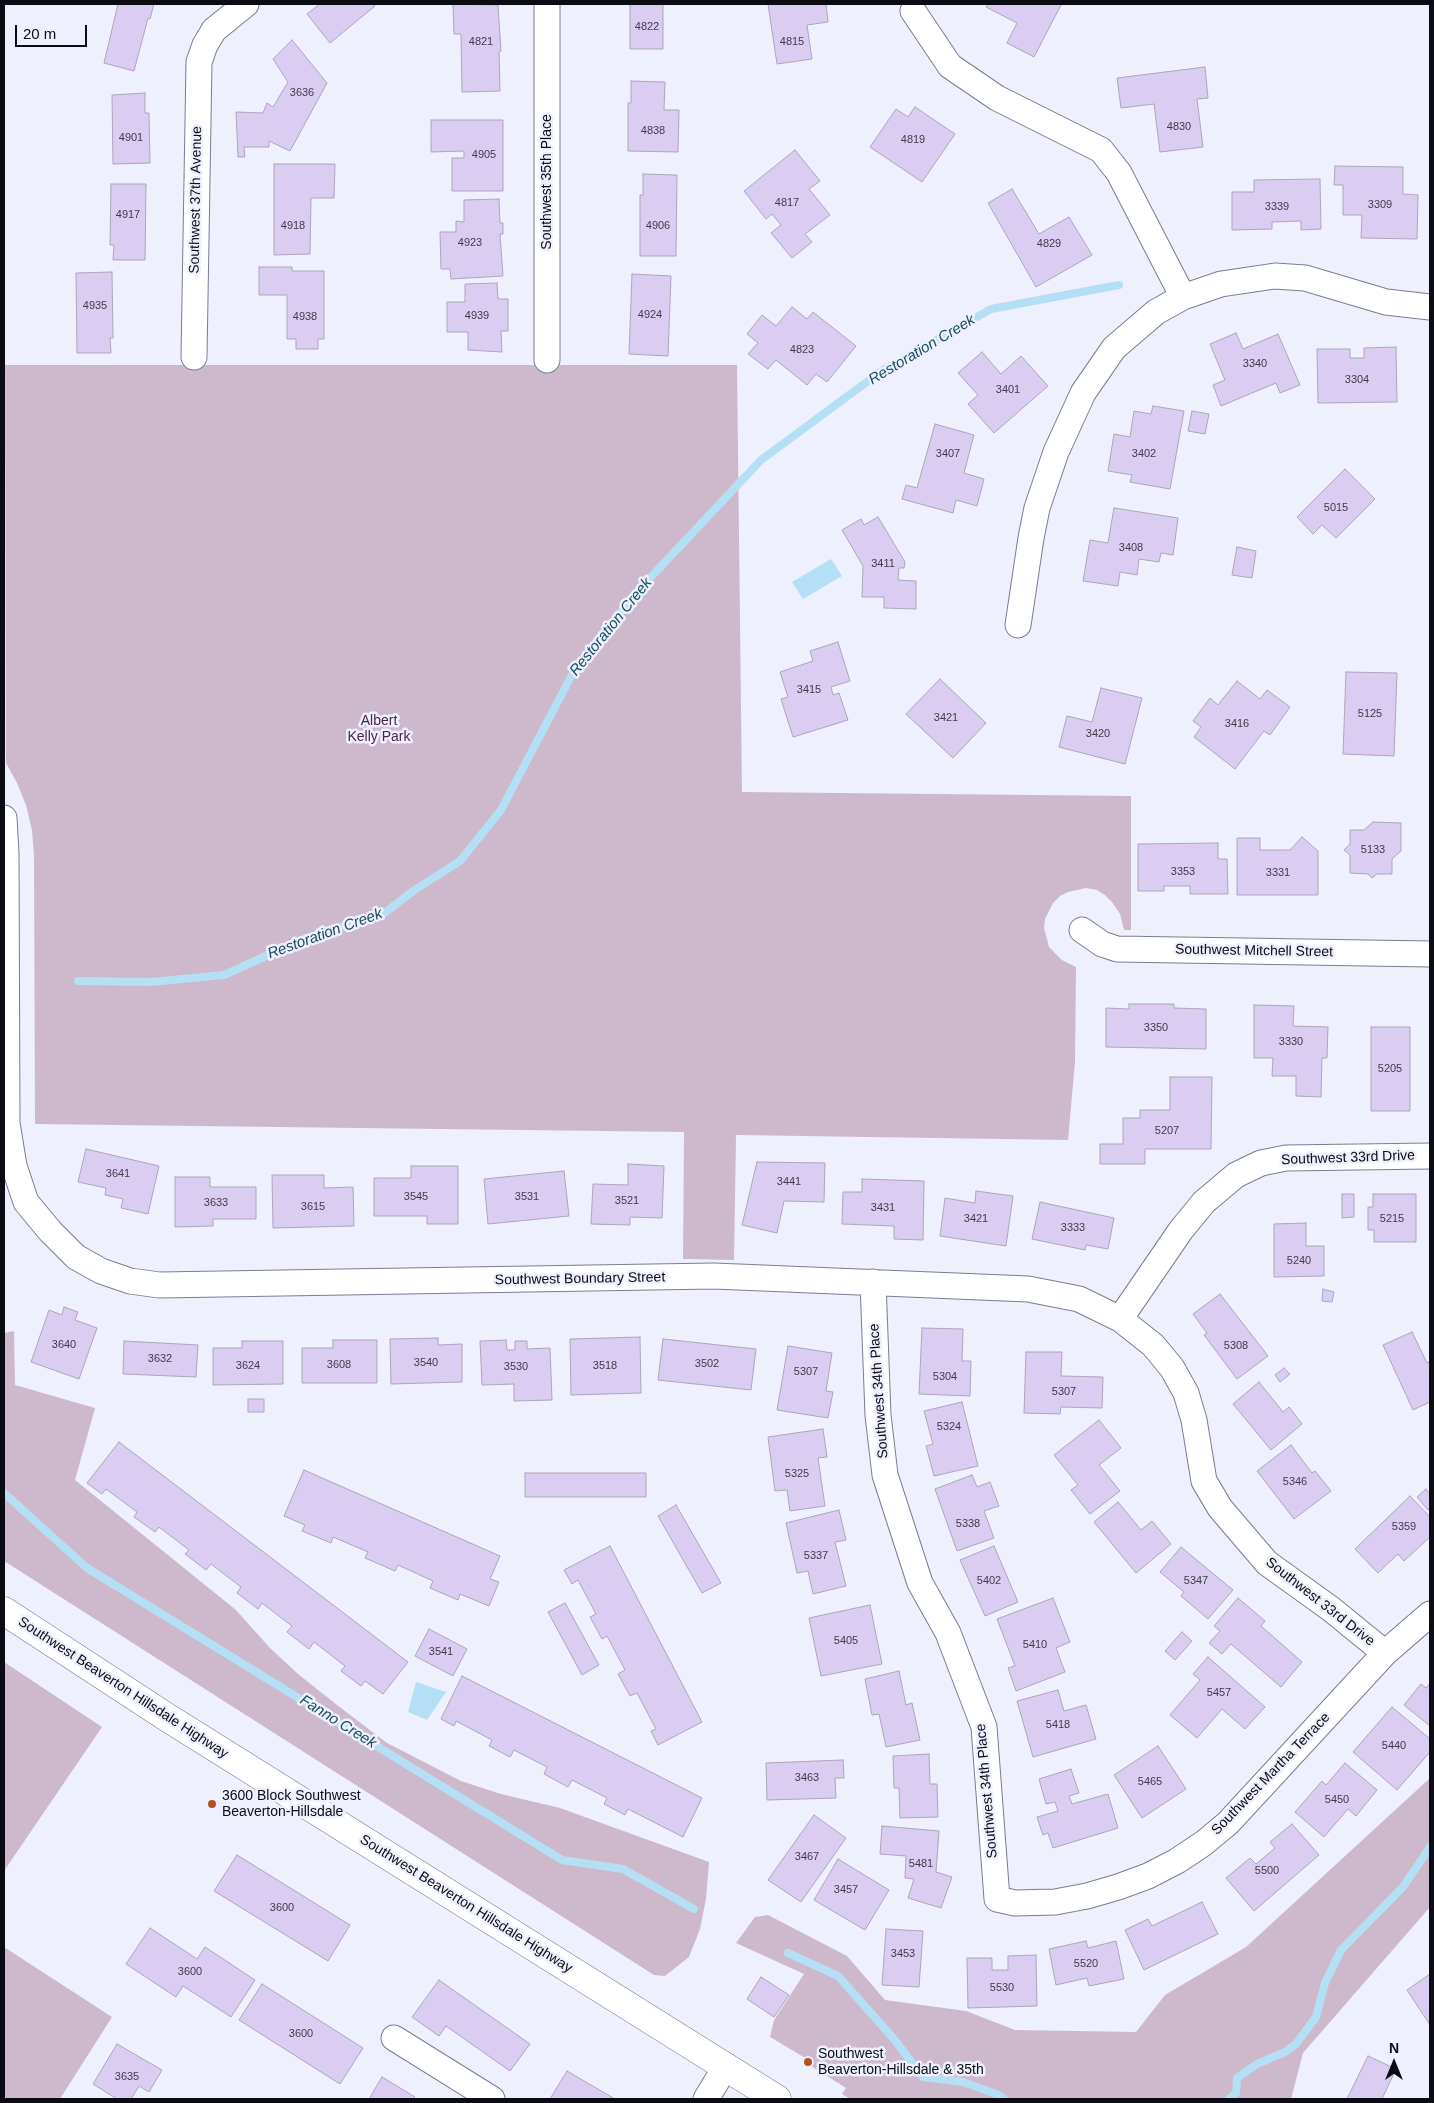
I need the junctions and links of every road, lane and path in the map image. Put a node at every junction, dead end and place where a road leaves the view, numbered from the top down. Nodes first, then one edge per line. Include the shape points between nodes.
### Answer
1 (246, 4) edge
2 (547, 4) edge
3 (913, 11) dead end
4 (1183, 297) junction
5 (1430, 307) edge
6 (194, 357) dead end
7 (547, 360) dead end
8 (1018, 625) dead end
9 (4, 818) edge
10 (1082, 930) dead end
11 (1430, 954) edge
12 (1430, 1156) edge
13 (873, 1282) junction
14 (1120, 1319) junction
15 (4, 1611) edge
16 (1430, 1614) edge
17 (1385, 1653) junction
18 (997, 1899) joint
19 (394, 2038) dead end
20 (726, 2066) junction
21 (492, 2099) edge
22 (706, 2099) edge
23 (777, 2099) edge

1 - 6 street, Southwest 37th Avenue via 214,30 199,62
2 - 7 street, Southwest 35th Place
3 - 4 street via 950,66 997,98 1101,150 1119,172
4 - 5 street via 1221,284 1275,276 1305,278 1386,302
4 - 8 street via 1156,312 1114,348 1083,394 1056,452 1037,508
9 - 13 street, Southwest Boundary Street via 7,1123 14,1166 26,1202 50,1231 76,1257 101,1271 159,1285 714,1276
10 - 11 street, Southwest Mitchell Street via 1102,944 1117,949
12 - 14 street, Southwest 33rd Drive via 1286,1158 1261,1163 1236,1174 1204,1202 1181,1230
13 - 14 street, Southwest Boundary Street via 1028,1289 1079,1299
13 - 18 street, Southwest 34th Place via 878,1415 885,1475 920,1583 948,1633 984,1726
14 - 17 street, Southwest 33rd Drive via 1153,1345 1172,1368 1186,1393 1204,1481 1220,1508 1267,1563
15 - 20 main road, Southwest Beaverton Hillsdale Highway via 168,1718
16 - 17 street, Southwest Martha Terrace
17 - 18 street, Southwest Martha Terrace via 1228,1823 1204,1843 1148,1876 1087,1896 1055,1902 1015,1903
19 - 21 street
20 - 22 street
20 - 23 main road, Southwest Beaverton Hillsdale Highway

